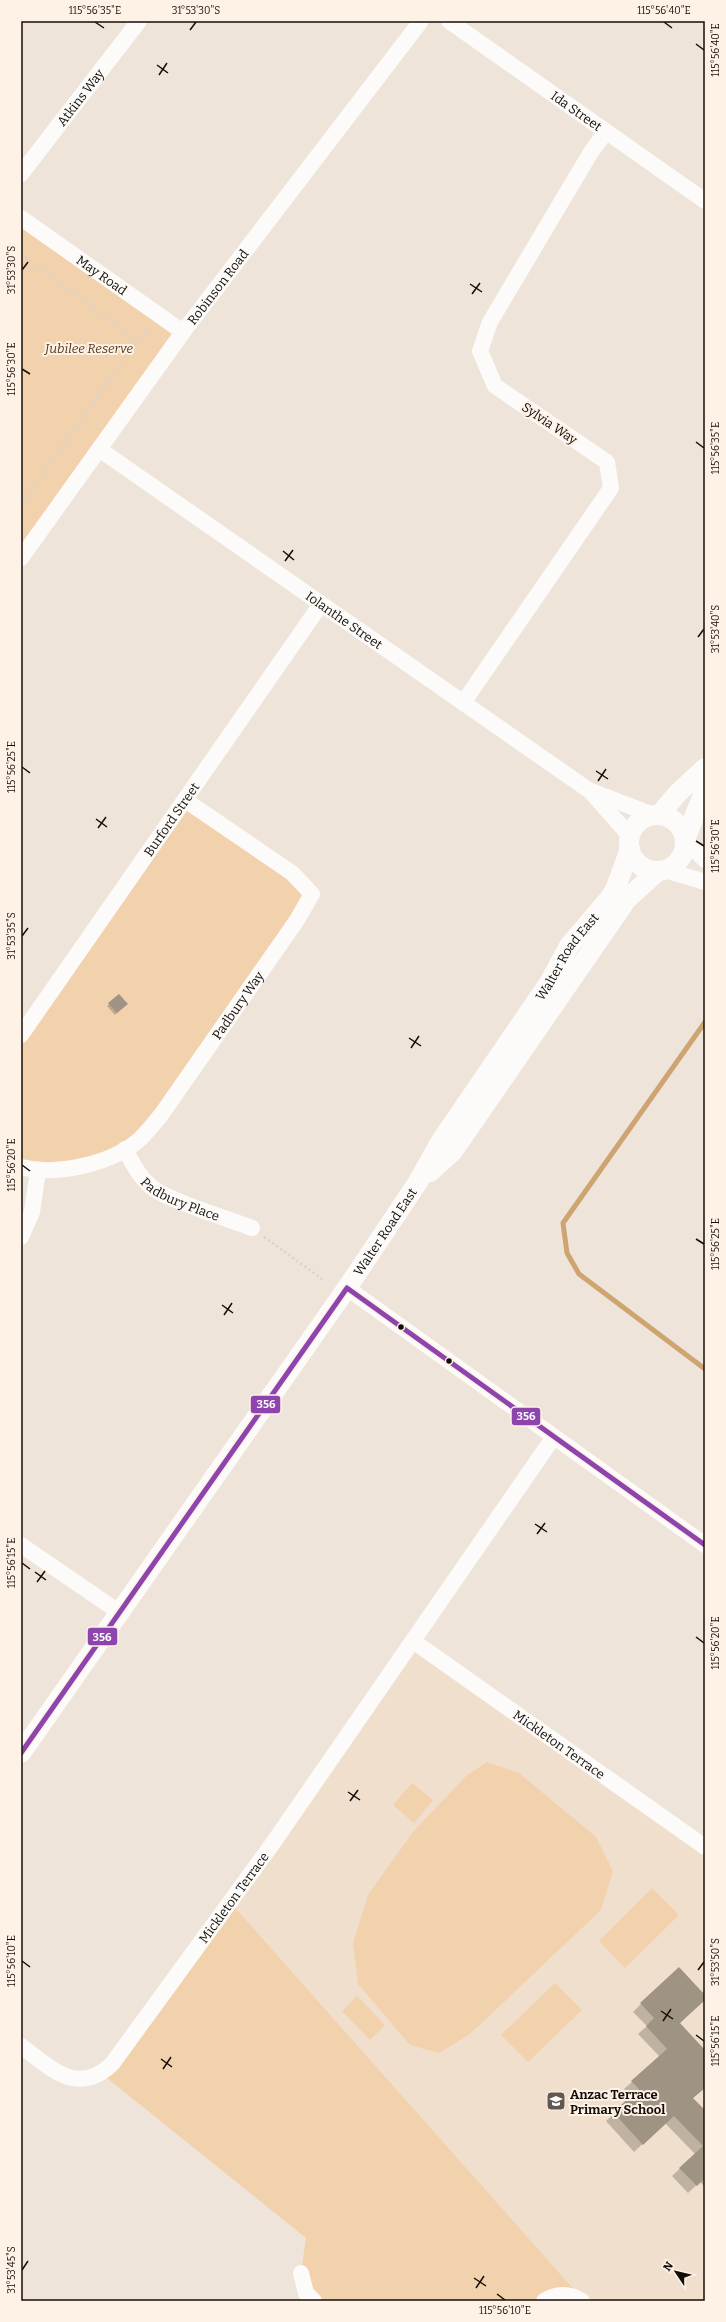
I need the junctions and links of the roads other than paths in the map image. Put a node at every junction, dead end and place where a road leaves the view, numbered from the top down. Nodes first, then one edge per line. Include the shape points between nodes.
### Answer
1 (139, 21) edge
2 (421, 21) edge
3 (449, 21) edge
4 (605, 133) junction
5 (21, 174) edge
6 (705, 201) edge
7 (21, 218) edge
8 (183, 332) junction
9 (99, 449) junction
10 (21, 558) edge
11 (321, 604) junction
12 (463, 703) junction
13 (705, 768) edge
14 (705, 790) edge
15 (590, 791) junction
16 (185, 800) junction
17 (656, 815) junction
18 (686, 839) junction
19 (630, 843) junction
20 (705, 860) edge
21 (662, 870) junction
22 (705, 882) edge
23 (21, 1035) edge
24 (125, 1149) junction
25 (21, 1167) edge
26 (38, 1171) junction
27 (418, 1182) junction
28 (252, 1228) road end
29 (21, 1237) edge
30 (347, 1288) junction
31 (553, 1438) junction
32 (21, 1545) edge
33 (705, 1545) edge
34 (119, 1612) junction
35 (413, 1641) junction
36 (21, 1753) edge
37 (705, 1847) edge
38 (21, 2046) edge
39 (301, 2273) dead end
40 (314, 2301) edge
41 (544, 2301) edge
42 (582, 2301) edge

1 - 5 street, Atkins Way
2 - 8 street, Robinson Road
3 - 4 street, Ida Street
4 - 6 street, Ida Street
4 - 12 street, Sylvia Way via 590,152 490,322 480,351 495,386 607,462 611,488
7 - 8 street, May Road
8 - 9 street, Robinson Road
9 - 10 street, Robinson Road
9 - 11 street, Iolanthe Street
11 - 12 street, Iolanthe Street
11 - 16 street, Burford Street
12 - 15 street, Iolanthe Street
13 - 17 main road
14 - 18 main road
15 - 17 street, Iolanthe Street
15 - 19 street, Iolanthe Street
16 - 23 street, Burford Street
16 - 24 street, Padbury Way via 292,873 312,894 298,920 161,1115 140,1139
17 - 18 main road via 678,824
17 - 19 main road via 637,823
18 - 20 street
18 - 21 main road via 680,860
19 - 21 main road via 633,858 639,866 647,870
19 - 27 main road, Walter Road East via 615,890 569,946 549,983 441,1141
21 - 22 street via 691,876
21 - 27 main road, Walter Road East via 627,899 453,1152
24 - 26 street, Padbury Way via 94,1163 66,1170
24 - 28 street, Padbury Place via 136,1170 150,1186 167,1196
25 - 26 street, Padbury Way
26 - 29 street via 32,1212
27 - 30 main road, Walter Road East
30 - 31 street
30 - 34 main road, Walter Road East
31 - 33 street
31 - 35 street, Mickleton Terrace
32 - 34 street
34 - 36 main road, Walter Road East
35 - 37 street, Mickleton Terrace
35 - 38 street, Mickleton Terrace via 273,1843 112,2064 102,2074 76,2080 60,2074
39 - 40 street via 306,2293
41 - 42 street via 562,2295 573,2295

